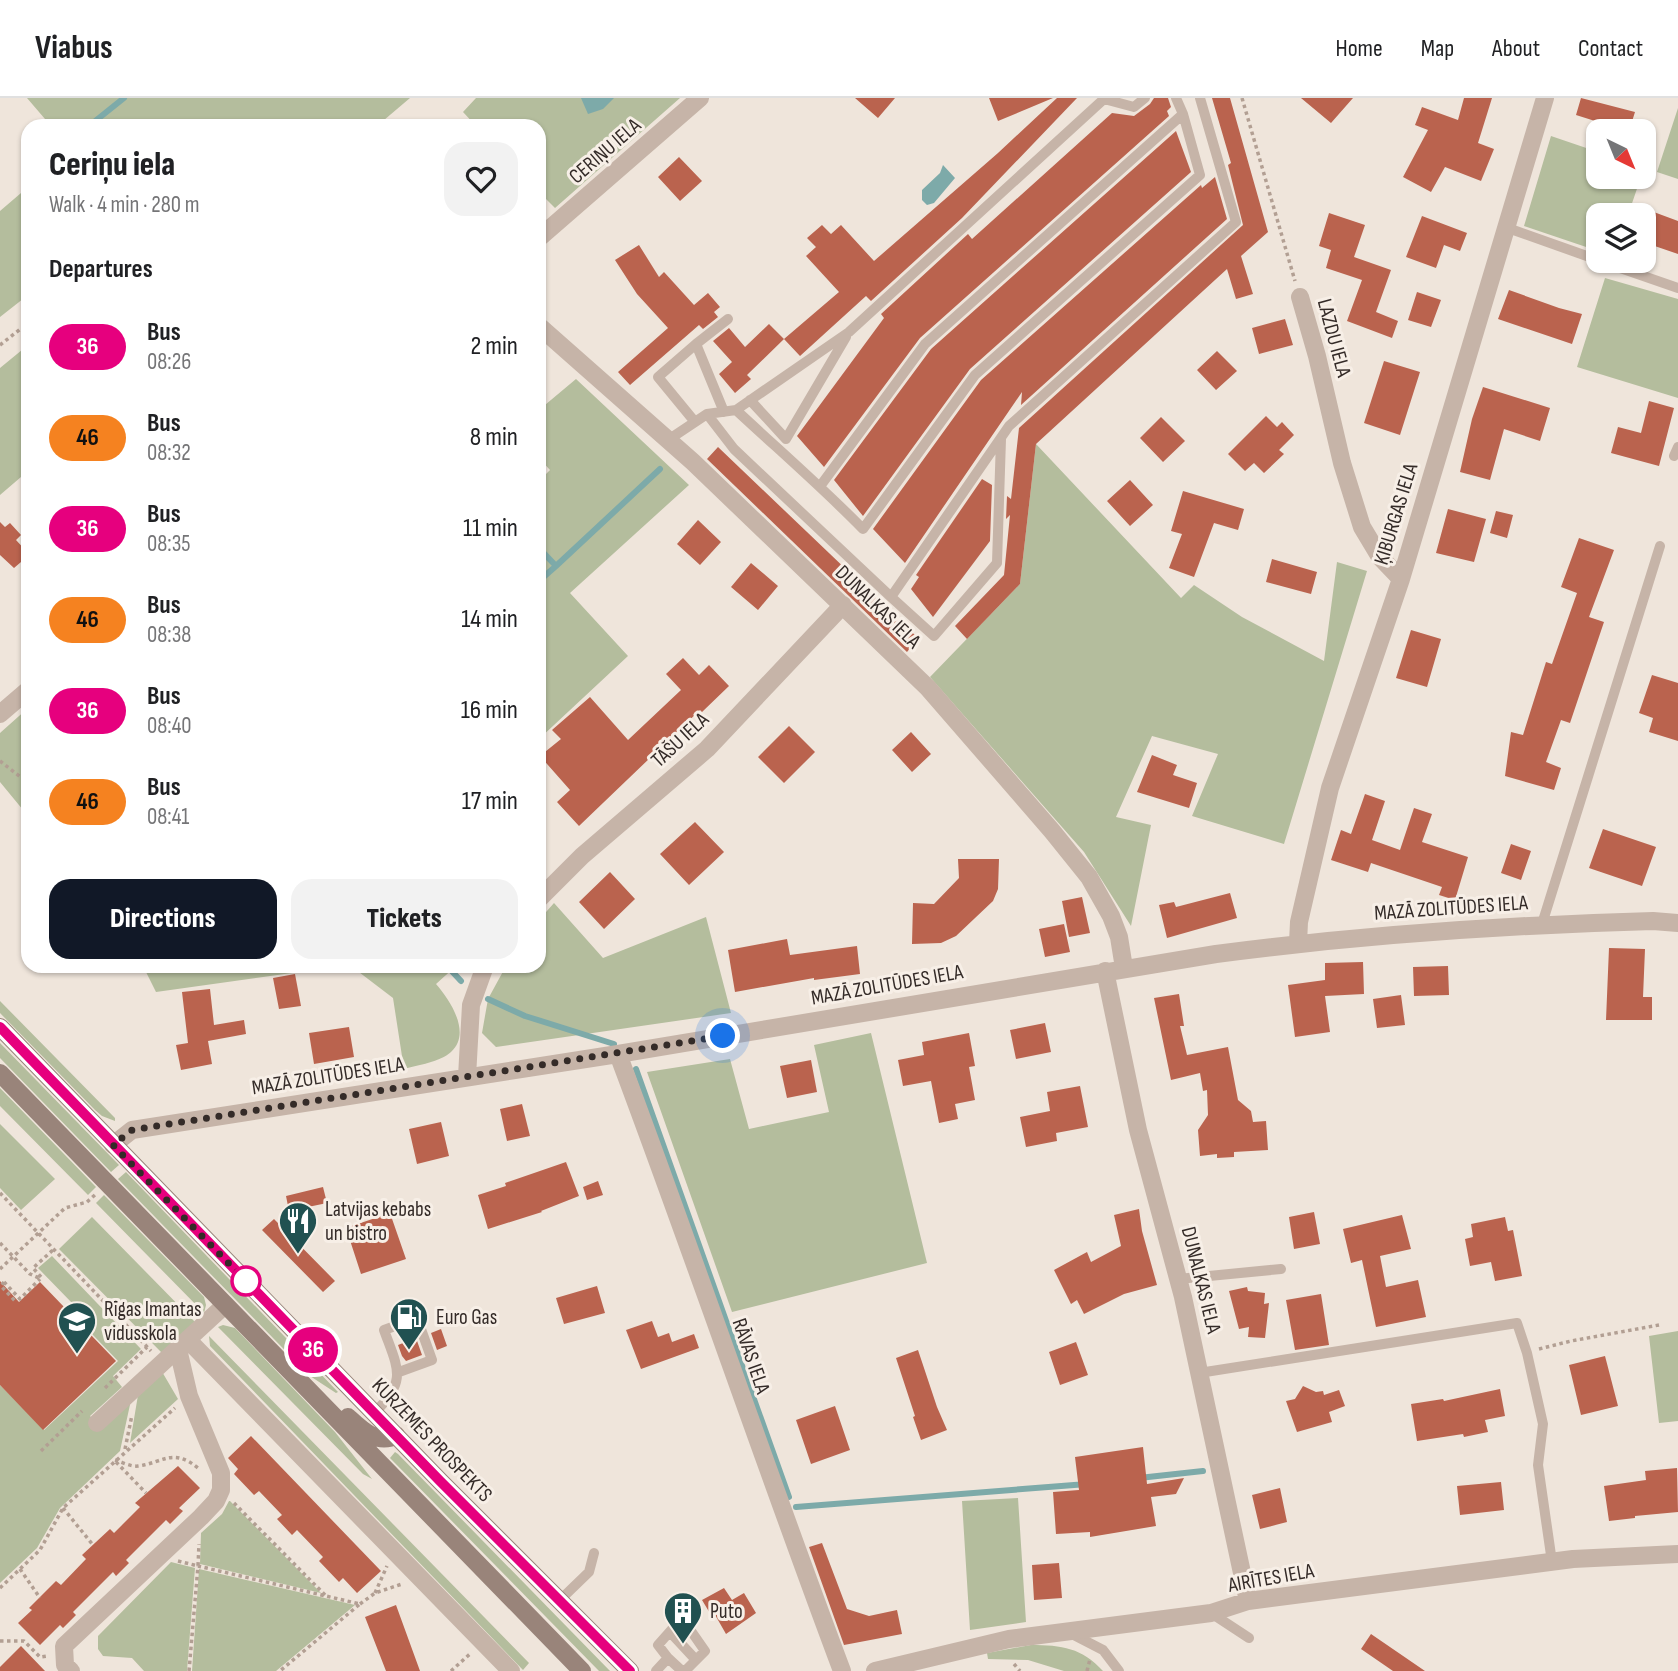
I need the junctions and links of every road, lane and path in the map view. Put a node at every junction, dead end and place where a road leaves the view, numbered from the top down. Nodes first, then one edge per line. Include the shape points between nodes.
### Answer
1 (700, 98) edge
2 (1145, 98) edge
3 (1176, 98) edge
4 (1200, 98) edge
5 (1242, 98) edge
6 (1545, 98) edge
7 (1105, 99) edge
8 (1182, 114) junction
9 (1505, 227) junction
10 (546, 233) edge
11 (1586, 255) edge
12 (1636, 273) edge
13 (1678, 288) edge
14 (1300, 297) joint
15 (728, 319) dead end
16 (21, 328) edge
17 (849, 331) junction
18 (546, 332) edge
19 (696, 344) junction
20 (0, 345) edge
21 (751, 400) junction
22 (730, 411) junction
23 (707, 414) junction
24 (695, 422) junction
25 (1001, 439) junction
26 (668, 440) junction
27 (821, 485) junction
28 (1660, 545) dead end
29 (1401, 579) junction
30 (891, 597) junction
31 (843, 605) junction
32 (21, 696) edge
33 (0, 714) edge
34 (0, 761) edge
35 (21, 778) edge
36 (546, 892) edge
37 (1678, 923) edge
38 (1542, 924) junction
39 (1297, 943) junction
40 (1124, 968) junction
41 (1105, 971) junction
42 (482, 973) edge
43 (0, 1027) edge
44 (618, 1054) junction
45 (0, 1073) edge
46 (467, 1077) junction
47 (113, 1145) junction
48 (0, 1194) edge
49 (87, 1202) dead end
50 (38, 1233) junction
51 (0, 1243) edge
52 (54, 1249) junction
53 (13, 1257) junction
54 (0, 1269) edge
55 (1281, 1269) dead end
56 (41, 1277) junction
57 (1178, 1279) junction
58 (16, 1302) dead end
59 (225, 1305) junction
60 (1658, 1325) dead end
61 (183, 1344) junction
62 (1527, 1353) junction
63 (163, 1363) junction
64 (399, 1372) junction
65 (1199, 1373) junction
66 (303, 1385) junction
67 (189, 1396) junction
68 (374, 1413) junction
69 (97, 1423) dead end
70 (396, 1435) junction
71 (115, 1460) junction
72 (205, 1473) dead end
73 (221, 1490) junction
74 (146, 1493) dead end
75 (63, 1508) junction
76 (93, 1545) dead end
77 (394, 1551) junction
78 (594, 1553) dead end
79 (1678, 1554) edge
80 (1552, 1562) junction
81 (20, 1569) junction
82 (421, 1578) junction
83 (0, 1588) edge
84 (374, 1593) junction
85 (326, 1596) junction
86 (40, 1598) dead end
87 (559, 1601) junction
88 (1248, 1601) junction
89 (360, 1604) junction
90 (1211, 1613) junction
91 (1066, 1631) junction
92 (670, 1632) junction
93 (1249, 1638) dead end
94 (482, 1641) junction
95 (0, 1642) edge
96 (40, 1657) junction
97 (62, 1658) edge
98 (668, 1658) junction
99 (696, 1660) junction
100 (1014, 1664) dead end
101 (189, 1671) edge
102 (280, 1671) edge
103 (452, 1671) edge
104 (511, 1671) edge
105 (582, 1671) edge
106 (629, 1671) edge
107 (656, 1671) edge
108 (684, 1671) edge
109 (842, 1671) edge
110 (875, 1671) edge
111 (1020, 1671) edge
112 (1119, 1671) edge

1 - 10 street, CERIŅU IELA
2 - 7 lane via 1134,107
3 - 8 lane
4 - 25 lane via 1236,222 1009,426
5 - 14 path, LAZDU IELA
6 - 9 street, ĶIBURGAS IELA
7 - 17 lane
8 - 27 lane via 925,344
8 - 27 lane via 1200,175 975,376 863,529
9 - 11 lane
9 - 29 street, ĶIBURGAS IELA
12 - 13 lane
14 - 29 street, LAZDU IELA via 1362,527 1380,557
15 - 19 lane
16 - 20 path
17 - 21 lane
17 - 21 lane via 786,439
18 - 26 street, DUNALKAS IELA
19 - 22 lane
19 - 24 lane via 658,377
21 - 22 lane
22 - 23 lane
22 - 27 lane
23 - 24 lane
23 - 30 lane via 734,449
24 - 26 lane
25 - 30 lane
25 - 30 lane via 997,563 934,636
26 - 31 street, DUNALKAS IELA
28 - 38 lane
29 - 39 street, ĶIBURGAS IELA via 1330,788
31 - 36 street, TĀŠU IELA via 707,749
31 - 40 street, DUNALKAS IELA via 928,688 1089,877 1111,916
32 - 33 street
34 - 35 path
37 - 38 street, MAZĀ ZOLITŪDES IELA
38 - 39 street, MAZĀ ZOLITŪDES IELA
39 - 40 street, MAZĀ ZOLITŪDES IELA
40 - 41 street, MAZĀ ZOLITŪDES IELA
41 - 44 street, MAZĀ ZOLITŪDES IELA
41 - 57 street, DUNALKAS IELA via 1138,1129
42 - 46 street via 471,1005
43 - 47 main road, KURZEMES PROSPEKTS
44 - 46 street, MAZĀ ZOLITŪDES IELA
44 - 109 street, RĀVAS IELA
45 - 59 main road
46 - 47 street, MAZĀ ZOLITŪDES IELA via 132,1130
47 - 68 main road, KURZEMES PROSPEKTS
48 - 50 path
49 - 50 path via 65,1208
50 - 52 path
50 - 53 path
51 - 53 path
52 - 56 path via 33,1268
52 - 63 path
53 - 54 path
53 - 56 path via 30,1274
55 - 57 lane
56 - 58 path via 20,1299 4,1282 1,1286
57 - 65 street, DUNALKAS IELA
59 - 61 street
59 - 66 main road
60 - 62 path
61 - 63 street
61 - 67 street
61 - 77 street
62 - 65 lane via 1517,1324
62 - 80 lane via 1543,1424 1538,1465
63 - 69 street
64 - 64 lane via 384,1330 417,1318 432,1360
64 - 68 lane via 390,1398
65 - 88 street, DUNALKAS IELA
66 - 70 main road via 320,1391 373,1437 388,1440
66 - 105 main road
67 - 71 path
67 - 73 street via 221,1473
68 - 70 main road, KURZEMES PROSPEKTS
70 - 87 main road, KURZEMES PROSPEKTS
71 - 72 path via 136,1467 167,1457 189,1460
71 - 74 path
71 - 75 path
73 - 85 path
73 - 97 street via 201,1517 64,1646
75 - 76 path
75 - 81 path via 40,1550
77 - 82 street
77 - 84 path
78 - 87 lane via 589,1572
79 - 80 street, AIRĪTES IELA
80 - 88 street, AIRĪTES IELA
81 - 83 path
81 - 86 path
82 - 84 path
82 - 94 street
84 - 89 path
85 - 89 path
85 - 101 path via 198,1566
87 - 106 main road, KURZEMES PROSPEKTS
88 - 90 street, AIRĪTES IELA
89 - 102 path
90 - 91 street, AIRĪTES IELA
90 - 93 lane
91 - 110 street, AIRĪTES IELA via 1009,1639
91 - 112 lane via 1103,1650
92 - 98 lane via 658,1645
92 - 99 lane
92 - 99 lane via 682,1618 705,1651
94 - 103 path
94 - 104 street
95 - 96 path via 23,1641
96 - 97 path
96 - 97 path
98 - 107 lane
98 - 108 lane
99 - 108 lane
100 - 111 path

